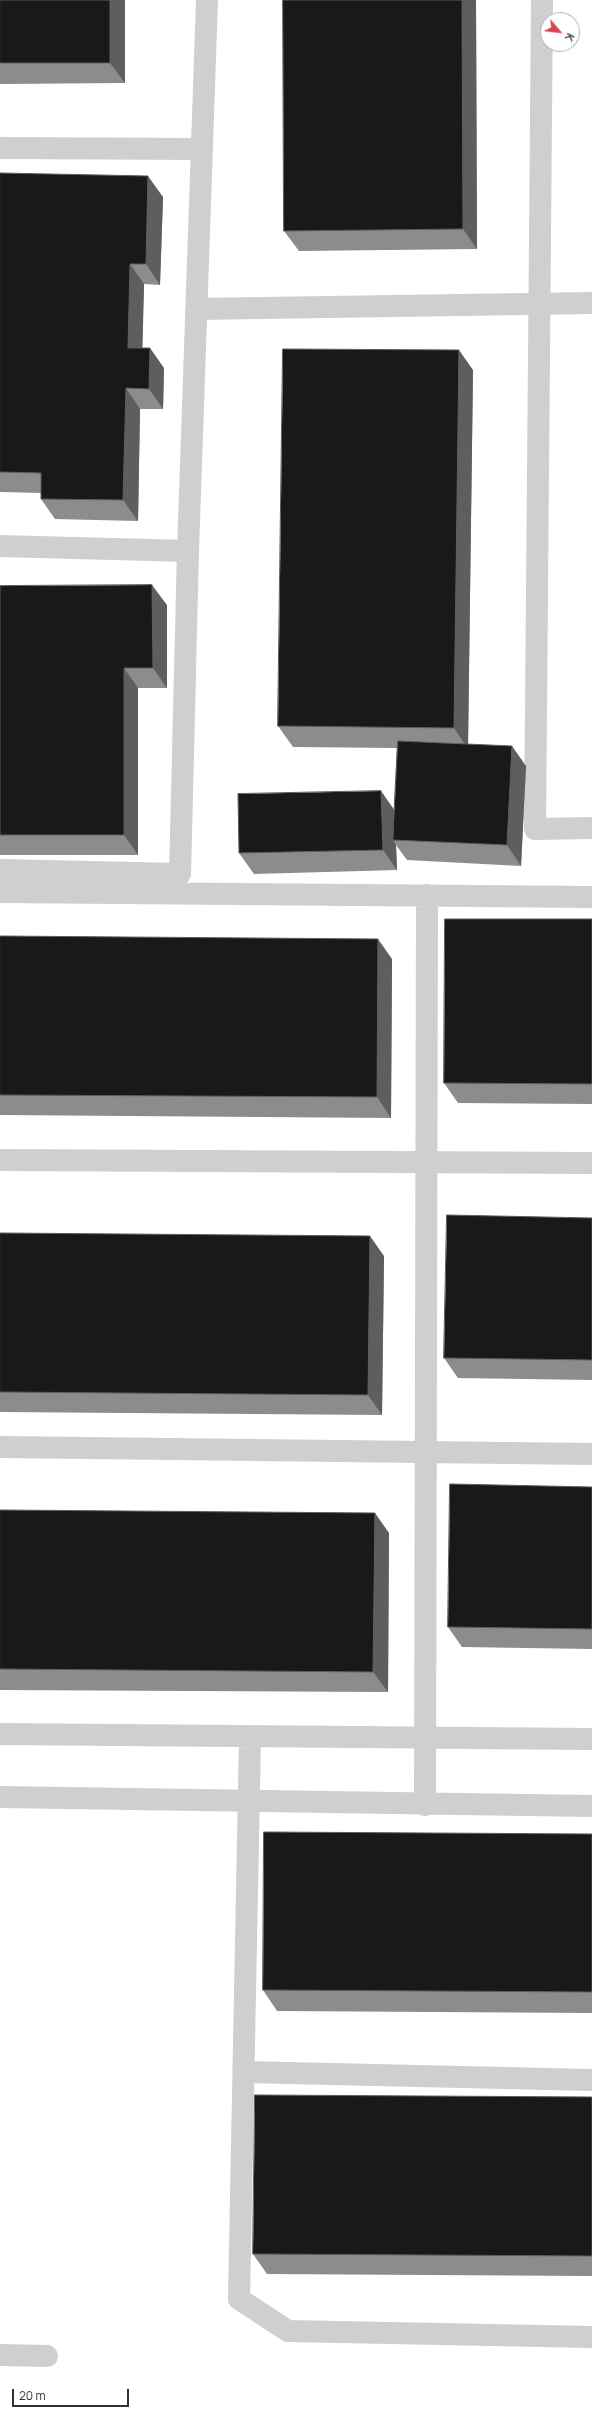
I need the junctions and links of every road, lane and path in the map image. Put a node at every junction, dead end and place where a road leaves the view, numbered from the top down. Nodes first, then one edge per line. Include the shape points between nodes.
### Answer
1 (207, 0) edge
2 (542, 0) edge
3 (0, 148) edge
4 (202, 149) junction
5 (592, 303) edge
6 (539, 304) junction
7 (196, 309) junction
8 (0, 546) edge
9 (188, 551) junction
10 (592, 828) edge
11 (0, 870) edge
12 (0, 892) edge
13 (427, 895) junction
14 (592, 897) edge
15 (0, 1160) edge
16 (426, 1162) junction
17 (592, 1163) edge
18 (0, 1447) edge
19 (426, 1452) junction
20 (592, 1454) edge
21 (0, 1734) edge
22 (250, 1737) junction
23 (425, 1737) junction
24 (592, 1739) edge
25 (0, 1797) edge
26 (249, 1800) junction
27 (425, 1805) junction
28 (592, 1806) edge
29 (244, 2072) junction
30 (592, 2080) edge
31 (592, 2337) edge
32 (0, 2355) edge
33 (47, 2356) dead end

1 - 4 lane
2 - 6 lane
3 - 4 lane
4 - 7 lane
5 - 6 lane
6 - 7 lane
6 - 10 lane via 535,829
7 - 9 lane
8 - 9 lane
9 - 11 lane via 180,874
12 - 13 lane
13 - 14 lane
13 - 16 lane
15 - 16 lane
16 - 17 lane
16 - 19 lane
18 - 19 lane
19 - 20 lane
19 - 23 lane
21 - 22 lane
22 - 23 lane
22 - 26 lane
23 - 24 lane
23 - 27 lane
25 - 26 lane
26 - 27 lane
26 - 29 lane
27 - 28 lane
29 - 30 lane
29 - 31 lane via 239,2299 288,2331
32 - 33 lane

